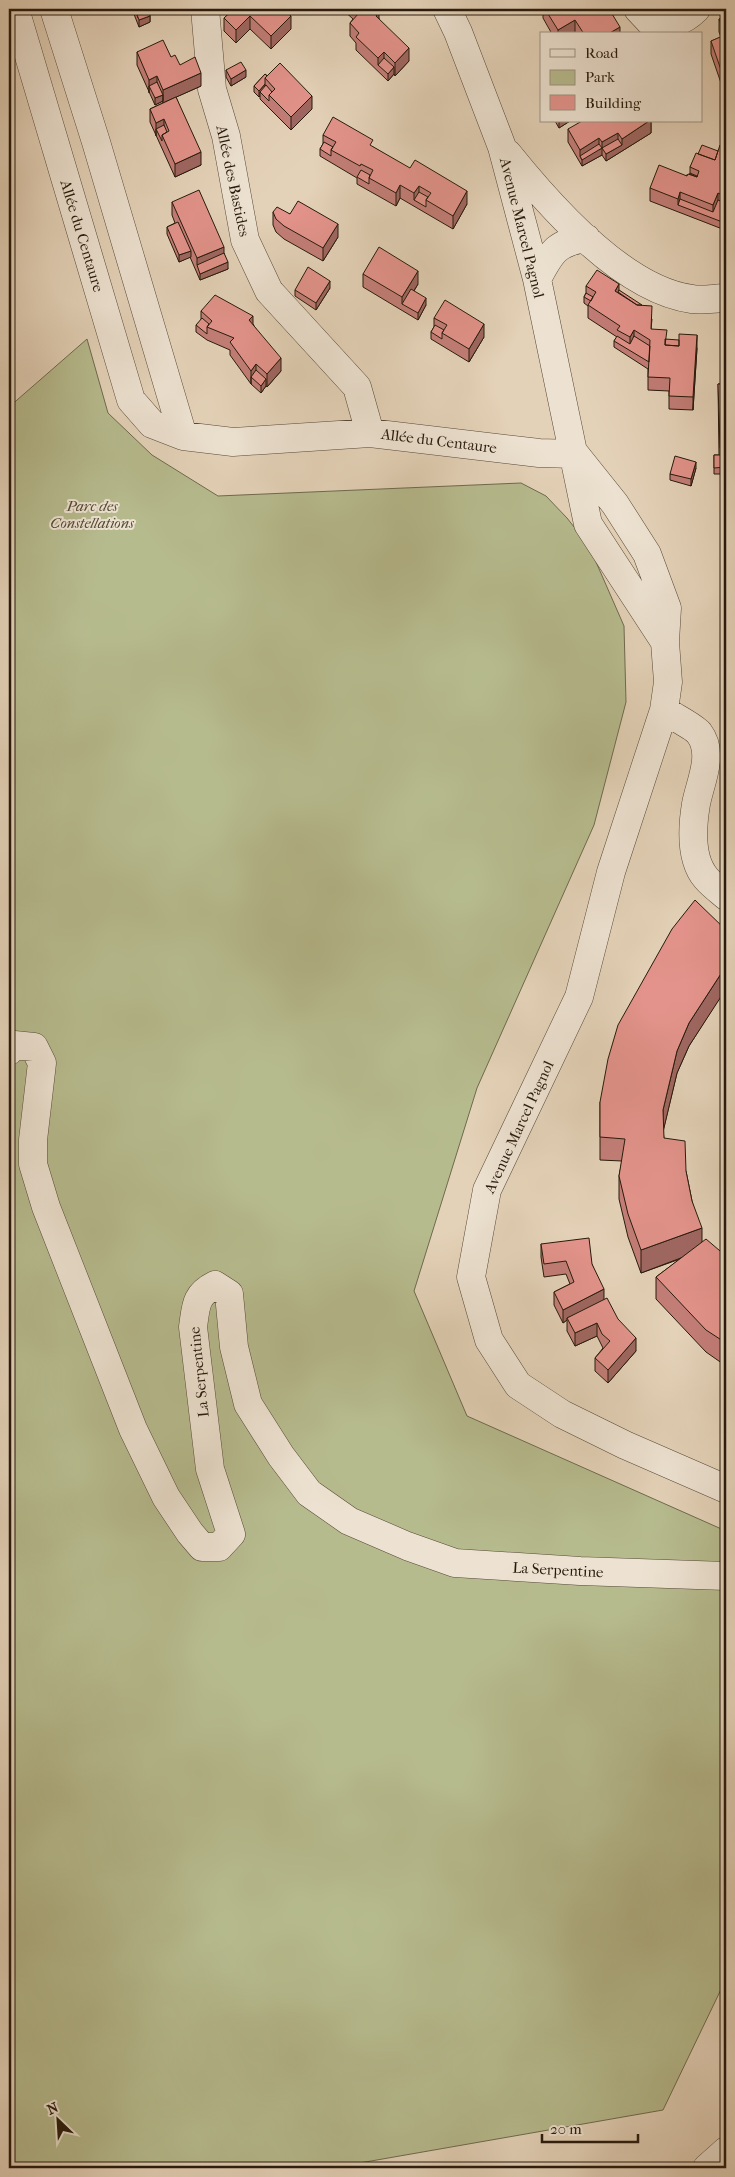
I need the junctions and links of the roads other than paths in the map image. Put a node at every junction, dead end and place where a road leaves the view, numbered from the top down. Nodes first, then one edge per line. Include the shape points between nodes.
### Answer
1 (15, 9) edge
2 (54, 9) edge
3 (205, 9) edge
4 (446, 9) edge
5 (638, 9) edge
6 (696, 9) edge
7 (502, 147) junction
8 (586, 238) junction
9 (537, 279) junction
10 (726, 298) edge
11 (370, 433) junction
12 (183, 436) junction
13 (575, 454) junction
14 (664, 710) junction
15 (726, 896) edge
16 (9, 1051) edge
17 (726, 1489) edge
18 (726, 1576) edge
19 (726, 2151) edge
20 (708, 2168) edge

1 - 12 street, Allée du Centaure via 131,400 152,424
2 - 12 street
3 - 11 street, Allée des Bastides via 212,89 226,136 245,240 269,291 357,387
4 - 7 street, Avenue Marcel Pagnol via 472,66
5 - 6 street via 652,25 666,25 680,22
7 - 8 street via 544,198
7 - 9 street, Avenue Marcel Pagnol
8 - 9 street via 569,241 550,254
8 - 10 street via 627,272 655,288 692,299
9 - 13 street, Avenue Marcel Pagnol
11 - 12 street, Allée du Centaure via 233,442
11 - 13 street, Allée du Centaure via 539,453
13 - 14 street, Avenue Marcel Pagnol via 615,504 647,554 667,608 668,682
14 - 15 street via 699,733 705,749 706,767 696,804 695,857 706,878
14 - 17 street, Avenue Marcel Pagnol via 611,872 579,997 487,1190 471,1276 489,1340 518,1384 562,1414
16 - 18 street, La Serpentine via 14,1045 34,1047 42,1063 33,1164 46,1207 133,1429 166,1497 202,1547 219,1547 231,1534 210,1469 193,1327 196,1306 204,1291 216,1285 229,1294 234,1347 248,1404 309,1493 349,1521 455,1563
19 - 20 street

